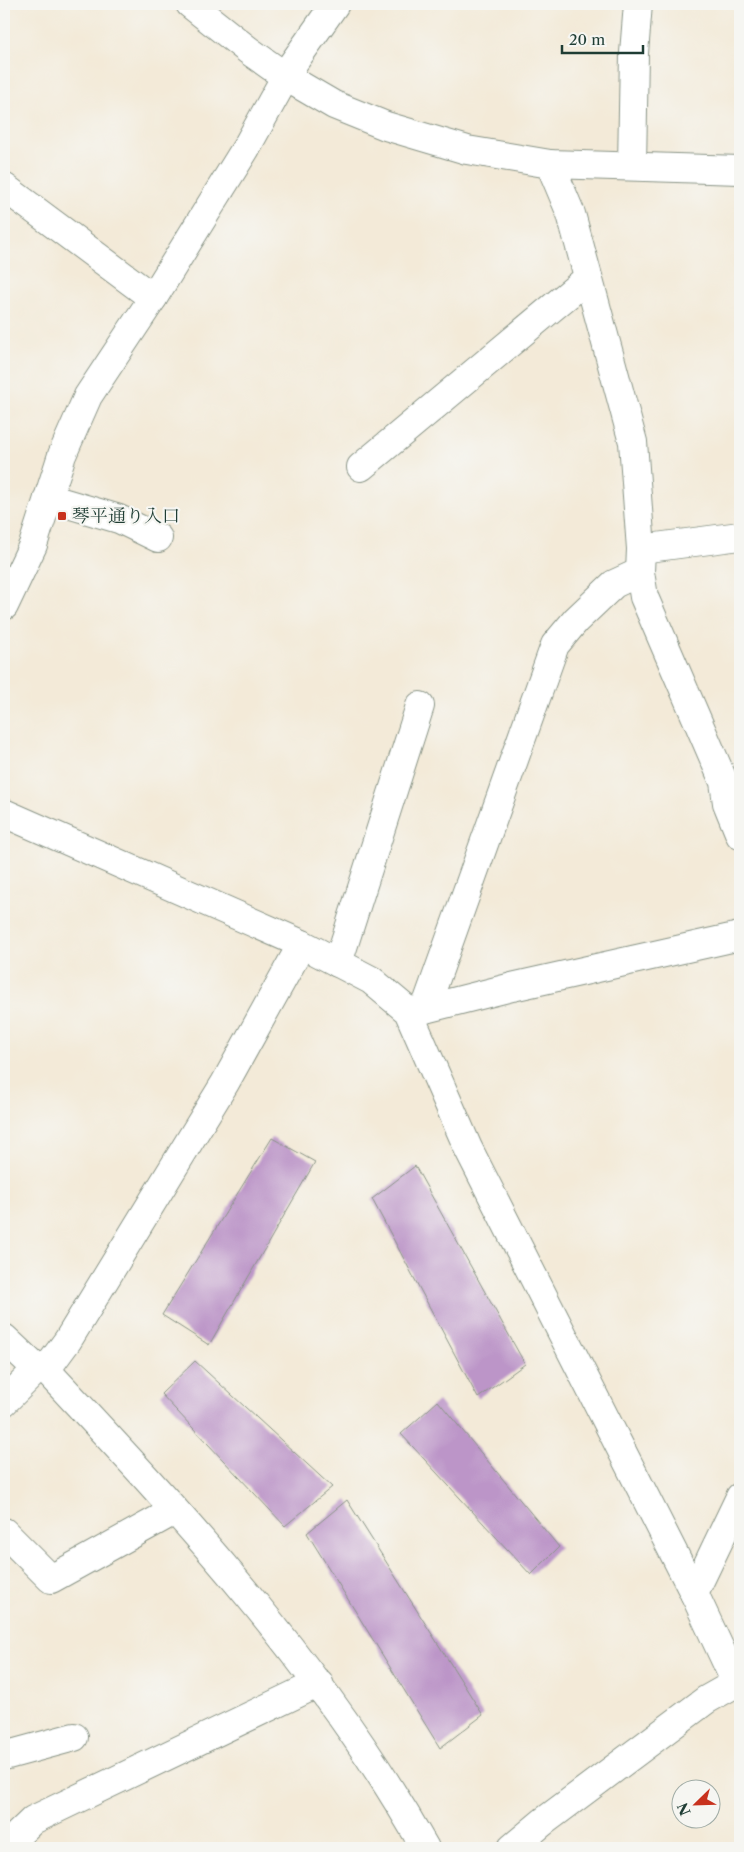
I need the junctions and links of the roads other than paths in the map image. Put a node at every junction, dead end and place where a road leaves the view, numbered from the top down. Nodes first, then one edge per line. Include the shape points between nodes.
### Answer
1 (190, 4) edge
2 (335, 4) edge
3 (638, 4) edge
4 (286, 77) junction
5 (550, 164) junction
6 (632, 166) junction
7 (740, 170) edge
8 (4, 187) edge
9 (588, 278) junction
10 (153, 298) junction
11 (361, 467) dead end
12 (48, 498) junction
13 (740, 536) edge
14 (158, 538) dead end
15 (641, 561) junction
16 (4, 606) edge
17 (420, 706) dead end
18 (4, 813) edge
19 (740, 835) edge
20 (740, 936) edge
21 (302, 944) junction
22 (338, 963) junction
23 (417, 1010) junction
24 (4, 1338) edge
25 (42, 1370) junction
26 (4, 1402) edge
27 (740, 1497) edge
28 (174, 1511) junction
29 (4, 1532) edge
30 (694, 1593) junction
31 (319, 1682) junction
32 (738, 1684) edge
33 (74, 1737) dead end
34 (4, 1756) edge
35 (4, 1848) edge
36 (425, 1848) edge
37 (512, 1848) edge

1 - 4 street
2 - 4 street
3 - 6 street
4 - 5 street via 334,105 386,126 467,150
4 - 10 street
5 - 6 street
5 - 9 street via 571,214
6 - 7 street
8 - 10 street
9 - 11 street
9 - 15 street via 633,442
10 - 12 street via 88,396 62,455
12 - 14 street via 119,520
12 - 16 street via 33,545
13 - 15 street
15 - 19 street via 644,597 724,782 727,803
15 - 23 street via 576,620 555,644
17 - 22 street
18 - 21 street
20 - 23 street
21 - 22 street
21 - 25 street via 225,1083 73,1332
22 - 23 street via 372,980
23 - 30 street via 468,1148
24 - 25 street
25 - 26 street
25 - 28 street via 113,1441
27 - 30 street
28 - 29 street via 51,1579
28 - 31 street
30 - 32 street
31 - 35 street via 33,1820
31 - 36 street via 400,1803
32 - 37 street via 706,1700
33 - 34 street

